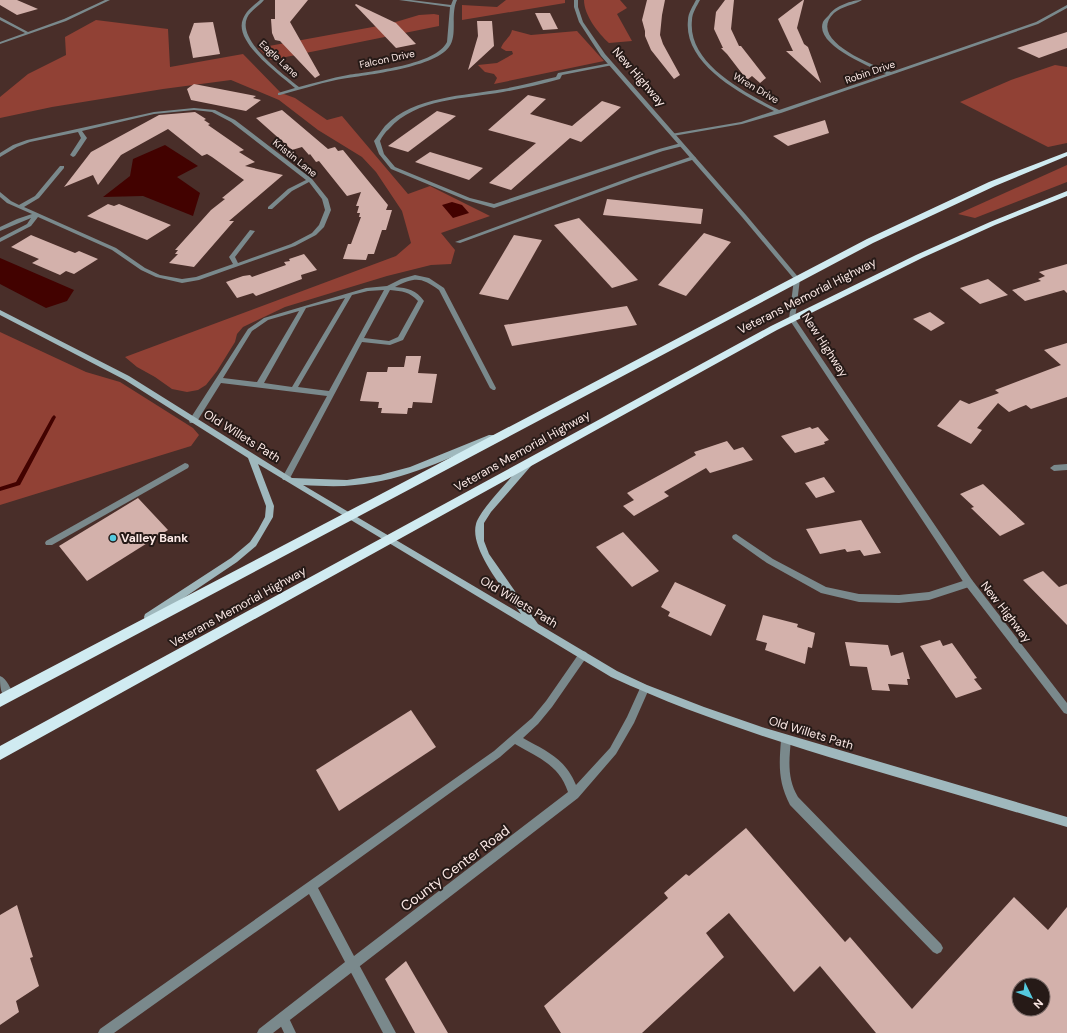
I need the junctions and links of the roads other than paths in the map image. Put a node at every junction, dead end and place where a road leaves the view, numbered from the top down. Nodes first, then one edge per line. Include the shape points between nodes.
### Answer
1 (108, 0) edge
2 (262, 0) edge
3 (401, 0) edge
4 (456, 0) edge
5 (576, 0) edge
6 (698, 0) edge
7 (860, 0) edge
8 (451, 6) junction
9 (1067, 6) edge
10 (0, 18) edge
11 (28, 33) junction
12 (0, 43) edge
13 (611, 64) junction
14 (891, 74) junction
15 (299, 89) junction
16 (280, 94) dead end
17 (778, 112) junction
18 (80, 131) junction
19 (673, 135) junction
20 (681, 145) junction
21 (1067, 154) edge
22 (0, 155) edge
23 (73, 155) dead end
24 (693, 158) junction
25 (62, 167) dead end
26 (310, 180) junction
27 (1067, 193) edge
28 (0, 194) edge
29 (19, 207) junction
30 (270, 208) dead end
31 (36, 215) junction
32 (0, 229) edge
33 (252, 231) dead end
34 (0, 240) edge
35 (458, 242) dead end
36 (236, 265) junction
37 (797, 279) junction
38 (388, 288) junction
39 (350, 294) junction
40 (304, 306) junction
41 (0, 312) edge
42 (792, 319) junction
43 (360, 340) junction
44 (219, 380) junction
45 (259, 385) junction
46 (493, 388) dead end
47 (294, 389) junction
48 (332, 394) junction
49 (193, 421) junction
50 (515, 428) junction
51 (252, 456) junction
52 (529, 463) junction
53 (185, 466) dead end
54 (1067, 467) edge
55 (1054, 468) dead end
56 (288, 480) junction
57 (350, 516) junction
58 (736, 537) dead end
59 (389, 540) junction
60 (49, 543) dead end
61 (969, 583) junction
62 (537, 628) junction
63 (120, 636) junction
64 (583, 655) junction
65 (0, 680) edge
66 (644, 689) junction
67 (4, 698) edge
68 (1067, 710) edge
69 (515, 739) junction
70 (786, 740) junction
71 (0, 753) edge
72 (574, 794) junction
73 (1067, 822) edge
74 (311, 886) junction
75 (937, 948) dead end
76 (353, 965) junction
77 (283, 1018) junction
78 (104, 1033) edge
79 (263, 1033) edge
80 (290, 1033) edge
81 (390, 1033) edge

1 - 11 street via 65,20
2 - 15 street, Eagle Lane via 244,21 249,43
3 - 8 street
4 - 8 street
5 - 13 street, New Highway via 578,15 585,29
6 - 17 street, Wren Drive via 691,11 688,31 699,55 740,92
7 - 14 street via 831,14 825,30 829,38 847,54
8 - 15 street, Falcon Drive via 451,37 446,48 435,56 416,64 335,79
9 - 14 street, Robin Drive via 1037,23
10 - 11 street
11 - 12 street
13 - 19 street, New Highway
13 - 20 street via 560,74 558,78 520,87 424,105 404,114 384,129 377,141 382,154 393,168 468,199 494,206
14 - 17 street, Robin Drive
15 - 16 street, Falcon Drive
17 - 19 street, Robin Drive via 742,123
18 - 22 street, Kristin Lane via 15,146
18 - 23 street via 84,138
18 - 26 street, Kristin Lane via 154,113 194,109 213,111 233,121
19 - 20 street, New Highway
20 - 24 street, New Highway
21 - 37 highway, Veterans Memorial Highway via 933,210
24 - 35 street
24 - 37 street, New Highway
25 - 29 street via 38,197
26 - 30 street via 290,190
26 - 36 street, Kristin Lane via 325,199 328,210 322,226 314,234 293,245
27 - 42 highway, Veterans Memorial Highway via 917,258
28 - 29 street, Kristin Lane
29 - 31 street, Kristin Lane
31 - 32 street
31 - 34 street via 29,225
31 - 36 street, Kristin Lane via 114,249 144,269 171,280 197,279
33 - 36 street via 232,257
37 - 42 street, New Highway
37 - 50 highway, Veterans Memorial Highway
38 - 39 street via 368,289
38 - 43 street
38 - 43 street via 408,290 420,301 401,338 390,343
38 - 46 street via 412,276 429,279 442,289
39 - 40 street
39 - 47 street
40 - 44 street via 266,319 250,330
40 - 45 street
41 - 49 main road, Old Willets Path via 127,378
42 - 52 highway, Veterans Memorial Highway
42 - 61 street, New Highway
43 - 48 street
44 - 45 street
44 - 49 street
45 - 47 street
47 - 48 street
48 - 56 street
49 - 51 main road, Old Willets Path
50 - 56 main road via 379,479 349,483
50 - 57 highway, Veterans Memorial Highway
51 - 56 main road, Old Willets Path
51 - 63 main road via 270,510 267,523 253,544 234,560
52 - 59 highway, Veterans Memorial Highway
52 - 62 main road via 488,510 479,530 485,555
53 - 60 street
54 - 55 street
56 - 57 main road, Old Willets Path
57 - 59 main road, Old Willets Path
57 - 63 highway, Veterans Memorial Highway
58 - 61 street via 770,561 824,590 859,598 898,599 929,596
59 - 62 main road, Old Willets Path
59 - 71 highway, Veterans Memorial Highway
61 - 68 street, New Highway
62 - 64 main road, Old Willets Path
63 - 67 highway, Veterans Memorial Highway
64 - 66 main road, Old Willets Path
64 - 69 street via 549,704
65 - 67 street
66 - 70 main road, Old Willets Path via 702,712
66 - 72 street, County Center Road via 631,720 613,751
69 - 72 street via 561,769 567,776
69 - 74 street
70 - 73 main road, Old Willets Path
70 - 75 street via 784,780 794,801
72 - 76 street, County Center Road
74 - 76 street
74 - 78 street
76 - 77 street, County Center Road
76 - 81 street
77 - 79 street, County Center Road
77 - 80 street

